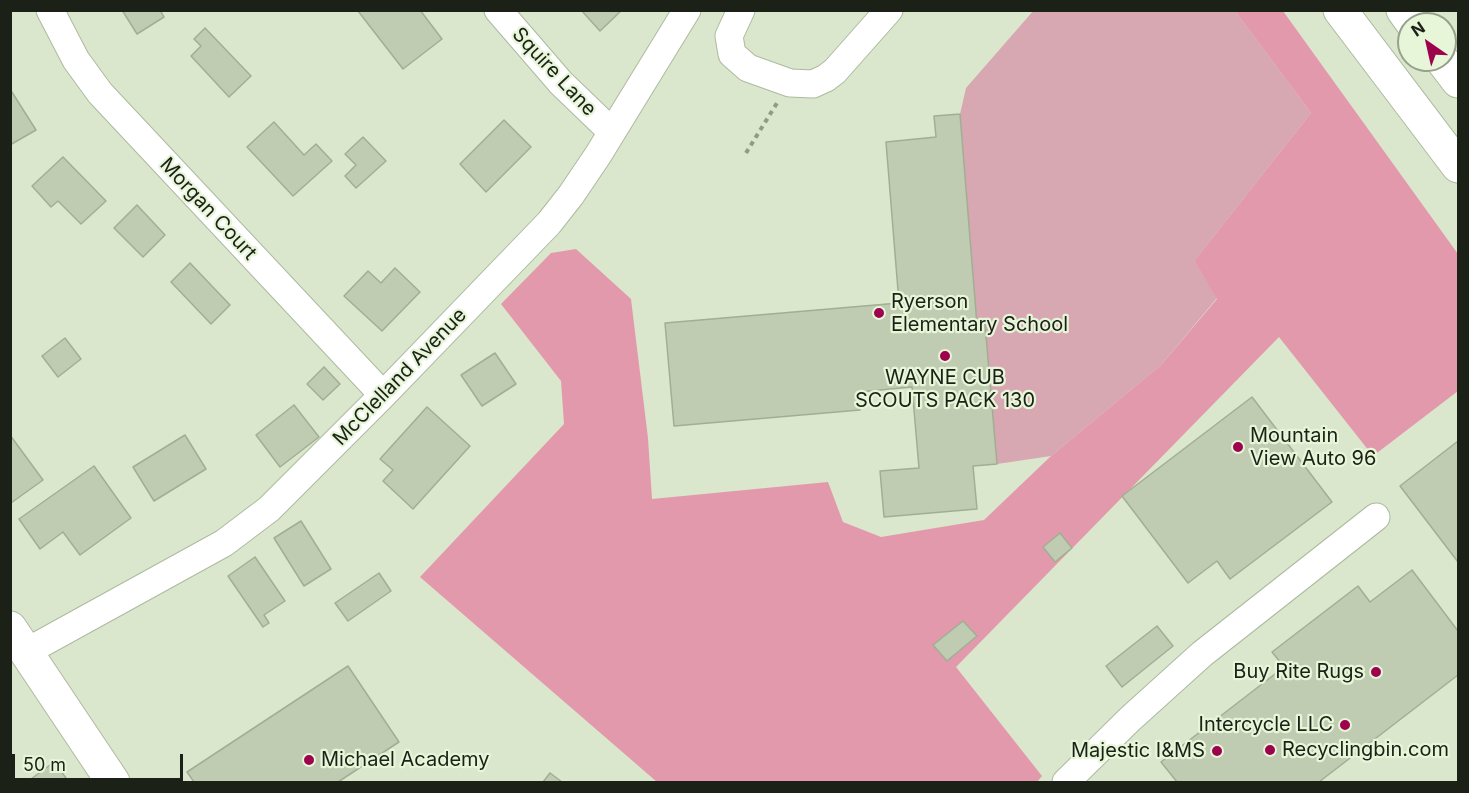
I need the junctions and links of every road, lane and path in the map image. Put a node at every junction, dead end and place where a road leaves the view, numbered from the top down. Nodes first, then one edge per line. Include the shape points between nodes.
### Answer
1 (50, 10) edge
2 (498, 10) edge
3 (687, 10) edge
4 (741, 10) edge
5 (1340, 10) edge
6 (876, 15) edge
7 (790, 83) junction
8 (612, 132) junction
9 (746, 153) dead end
10 (1458, 166) edge
11 (383, 395) junction
12 (1376, 517) dead end
13 (18, 640) edge
14 (113, 783) edge
15 (1066, 783) edge

1 - 11 street, Morgan Court via 76,60 100,93
2 - 8 street, Squire Lane via 561,83
3 - 8 street, McClelland Avenue
4 - 7 street via 729,36 732,54 748,68
5 - 10 main road
6 - 7 street via 836,71 813,84
7 - 9 path
8 - 11 street, McClelland Avenue via 549,223
11 - 13 street, McClelland Avenue via 244,530
12 - 15 street via 1202,654
13 - 14 main road

